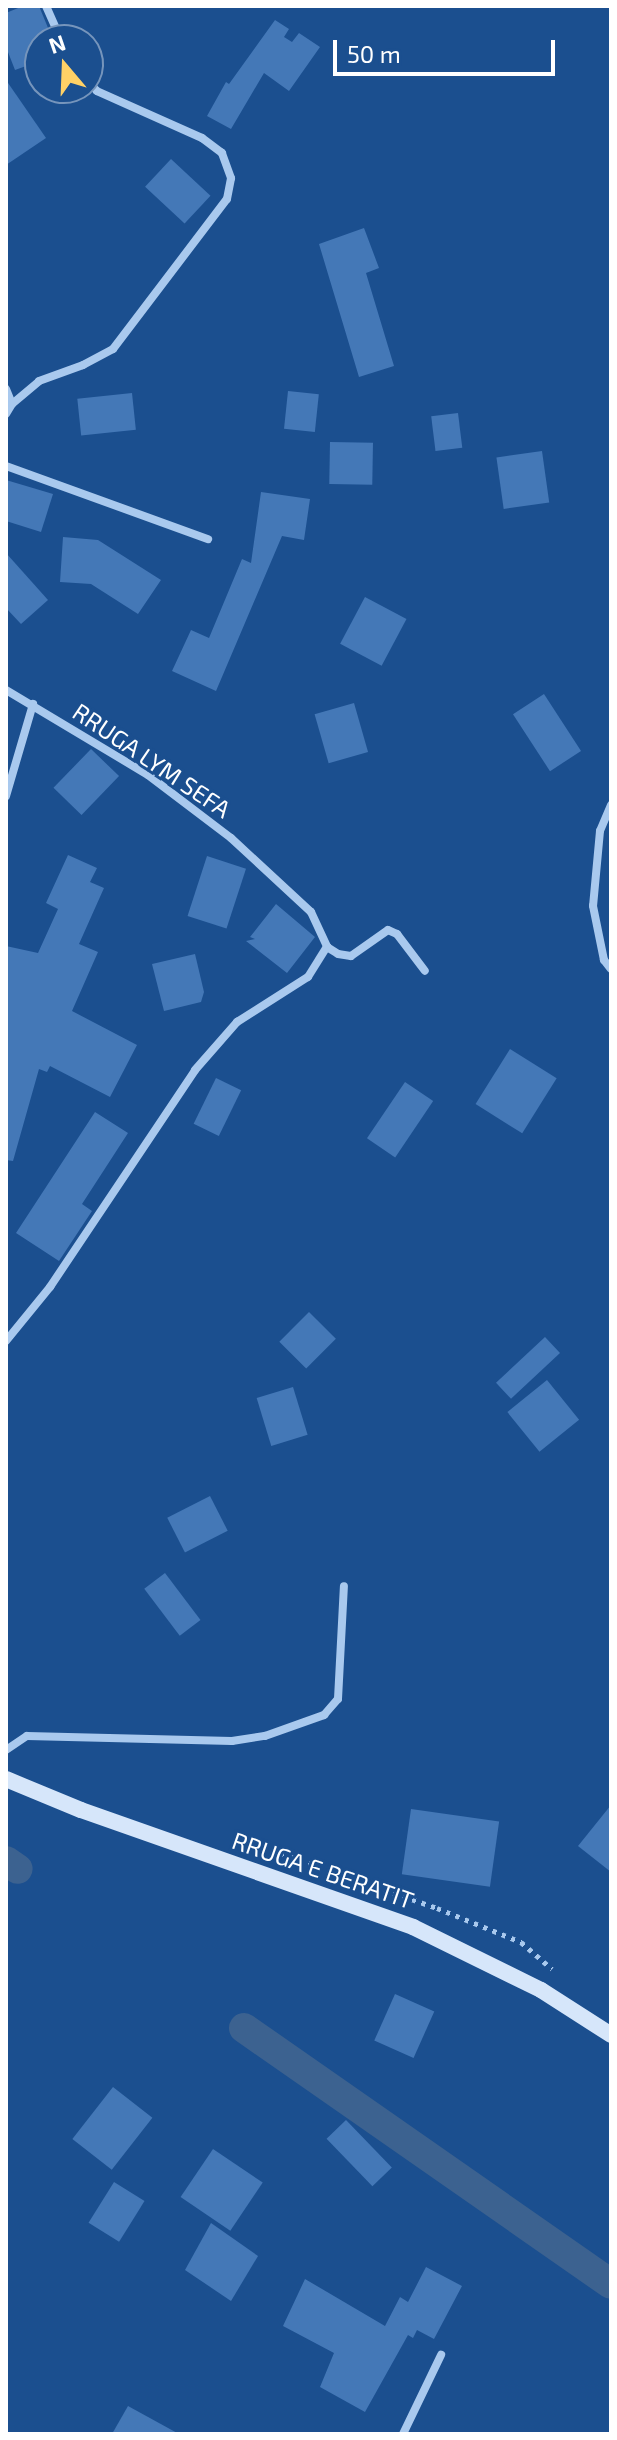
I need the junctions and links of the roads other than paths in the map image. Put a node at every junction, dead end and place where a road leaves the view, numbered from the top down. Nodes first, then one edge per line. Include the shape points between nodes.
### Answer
1 (104, 94) edge
2 (6, 389) edge
3 (12, 404) junction
4 (6, 414) edge
5 (6, 466) edge
6 (208, 539) dead end
7 (6, 690) edge
8 (33, 704) junction
9 (6, 796) edge
10 (611, 805) edge
11 (327, 947) junction
12 (611, 969) edge
13 (425, 971) dead end
14 (6, 1341) edge
15 (344, 1586) dead end
16 (6, 1750) edge
17 (6, 1779) edge
18 (611, 2035) edge
19 (441, 2355) dead end
20 (403, 2434) edge

1 - 3 street via 202,138 222,153 231,178 227,199 113,349 39,381
2 - 3 street
3 - 4 street
5 - 6 street
7 - 8 street, RRUGA LYM SEFA
8 - 9 street
8 - 11 street, RRUGA LYM SEFA via 148,775 231,838 311,912
10 - 12 street via 600,831 593,906 604,960
11 - 13 street via 351,956 388,930 397,934
11 - 14 street via 308,977 237,1022 195,1070 50,1287
15 - 16 street via 338,1699 324,1715 265,1736 232,1741 27,1736
17 - 18 main road, RRUGA E BERATIT via 413,1927 541,1990
19 - 20 street

